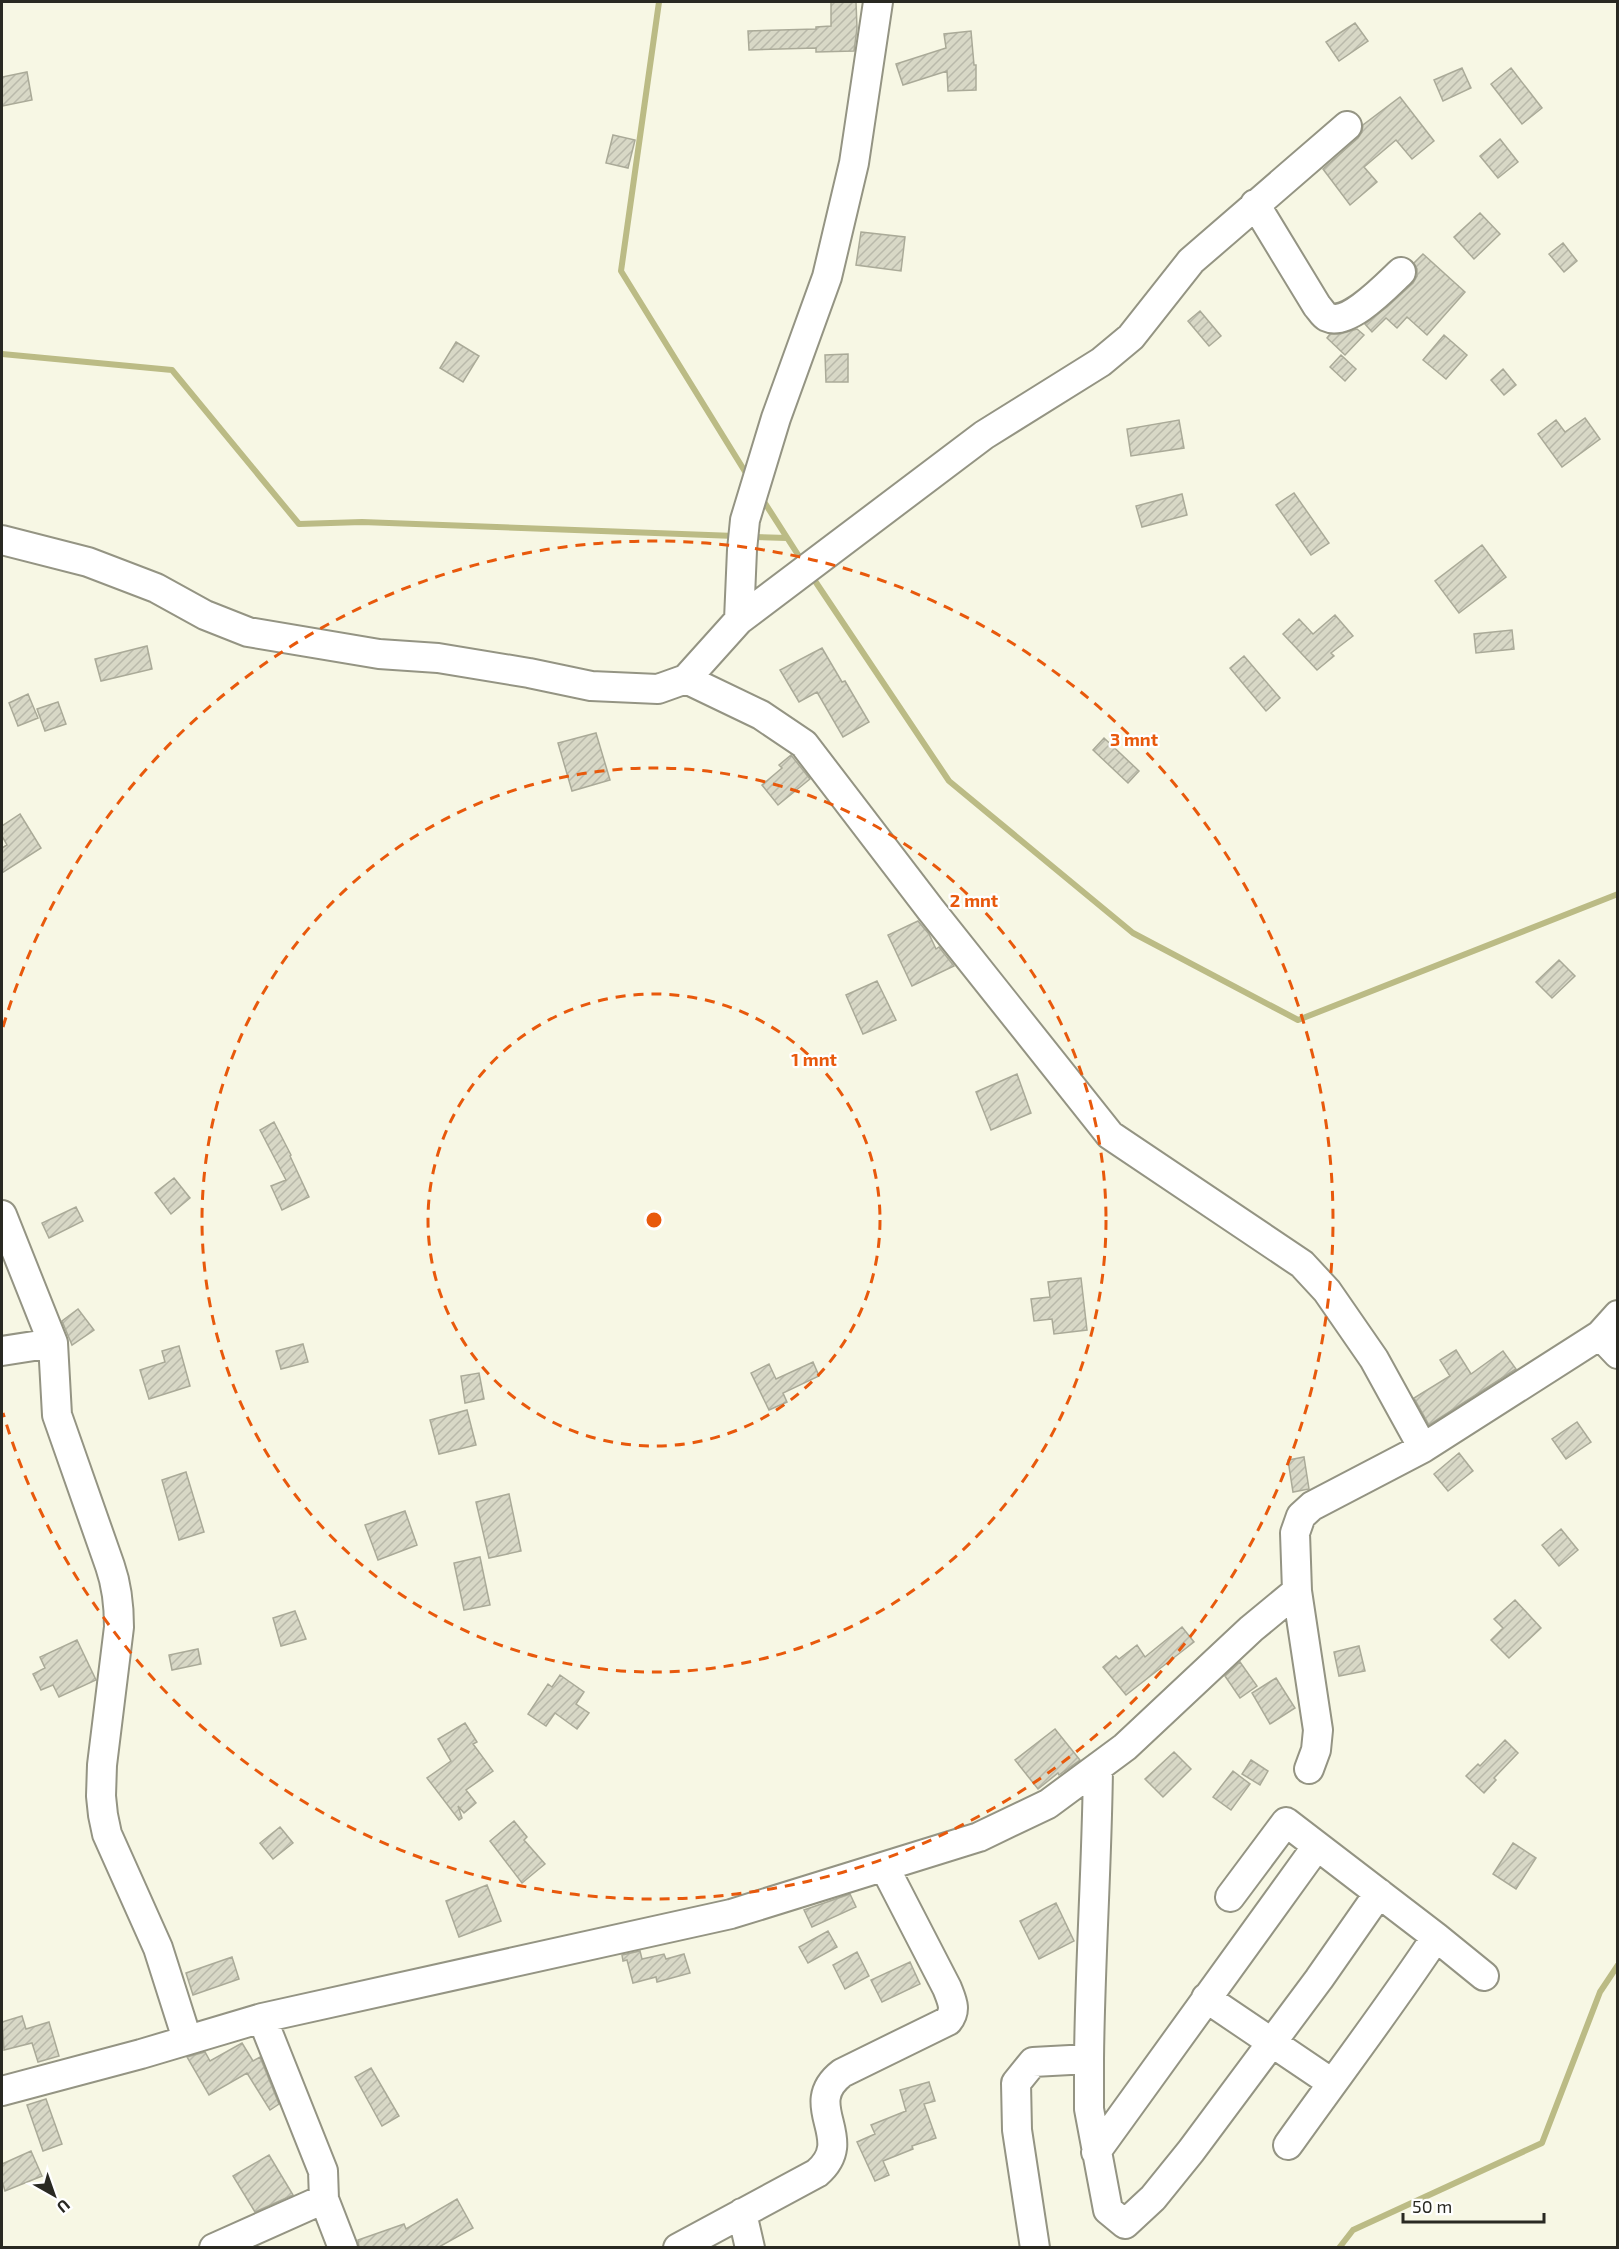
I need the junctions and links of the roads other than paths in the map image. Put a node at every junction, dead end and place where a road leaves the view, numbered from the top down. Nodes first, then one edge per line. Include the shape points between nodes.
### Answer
1 (878, 2) edge
2 (1347, 126) dead end
3 (1255, 204) junction
4 (1401, 272) dead end
5 (2, 540) edge
6 (739, 620) junction
7 (686, 679) junction
8 (2, 1215) edge
9 (1612, 1335) edge
10 (53, 1344) junction
11 (2, 1351) edge
12 (1423, 1448) junction
13 (1297, 1590) junction
14 (1098, 1767) junction
15 (1309, 1769) dead end
16 (1317, 1846) junction
17 (885, 1868) junction
18 (1379, 1893) junction
19 (1230, 1897) dead end
20 (1436, 1937) junction
21 (1484, 1976) dead end
22 (1206, 1998) junction
23 (262, 2018) junction
24 (187, 2039) junction
25 (1271, 2041) junction
26 (1089, 2059) junction
27 (1332, 2083) junction
28 (2, 2091) edge
29 (1288, 2145) dead end
30 (1096, 2152) junction
31 (324, 2199) junction
32 (742, 2213) junction
33 (214, 2247) edge
34 (343, 2247) edge
35 (678, 2247) edge
36 (750, 2247) edge
37 (1035, 2247) edge

1 - 6 street via 854,163 827,278 754,489 743,541
2 - 3 street
3 - 4 street via 1326,317 1352,313
3 - 6 street via 1191,261 1131,337 1101,362 984,435
5 - 7 street via 88,562 156,588 205,615 248,632 379,654 438,658 591,686 658,689
6 - 7 street
7 - 12 street via 761,716 804,744 1110,1135 1302,1264 1327,1291 1374,1359
8 - 10 street
9 - 12 street
10 - 11 street
10 - 24 street via 57,1415 116,1583 119,1605 102,1765 103,1815 107,1834 158,1948
12 - 13 street via 1312,1506 1301,1516 1295,1533
13 - 14 street via 1125,1747
13 - 15 street via 1318,1730
14 - 17 street via 1048,1804 979,1837
14 - 26 street
16 - 18 street
16 - 19 street via 1286,1822
16 - 22 street
17 - 23 street via 731,1914
17 - 32 street via 947,1988 954,2014 948,2021 834,2079 825,2098 834,2140 829,2161 817,2173
18 - 20 street
18 - 25 street
20 - 21 street
20 - 27 street
22 - 25 street
22 - 30 street
23 - 24 street
23 - 31 street via 323,2171
24 - 28 street
25 - 27 street
25 - 30 street via 1191,2151 1153,2198 1125,2224 1108,2210
26 - 30 street via 1089,2109
26 - 37 street via 1033,2062 1016,2083 1017,2130
27 - 29 street
31 - 33 street
31 - 34 street
32 - 35 street
32 - 36 street

